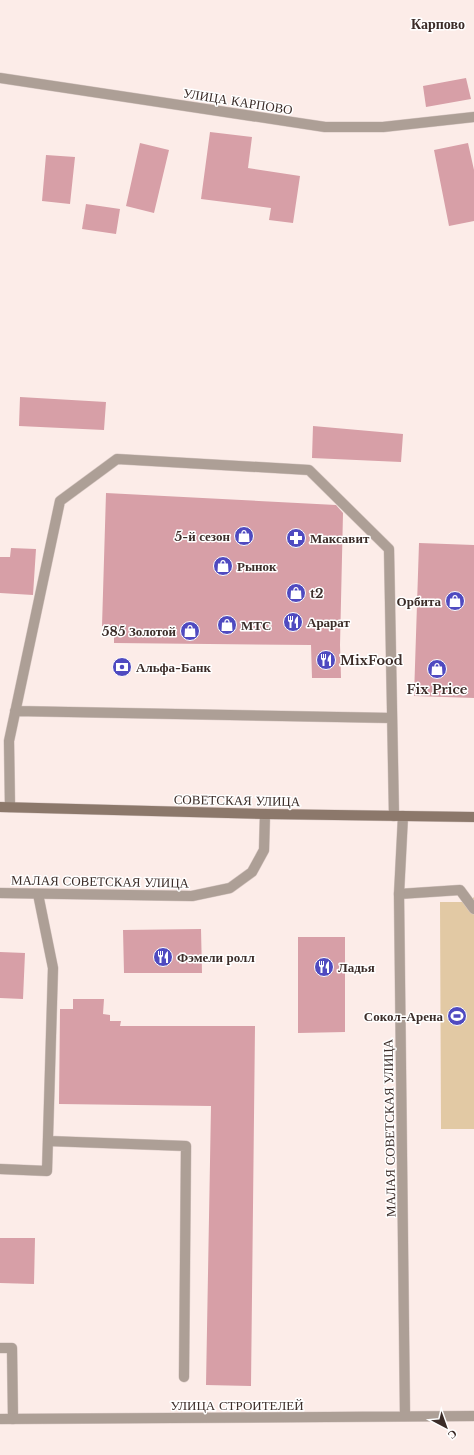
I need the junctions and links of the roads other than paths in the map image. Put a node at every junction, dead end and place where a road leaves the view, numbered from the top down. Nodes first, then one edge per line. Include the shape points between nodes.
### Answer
1 (0, 78) edge
2 (474, 117) edge
3 (15, 711) junction
4 (392, 718) junction
5 (5, 807) edge
6 (265, 814) junction
7 (398, 816) junction
8 (474, 817) edge
9 (0, 893) edge
10 (38, 894) junction
11 (399, 894) junction
12 (474, 910) edge
13 (48, 1141) junction
14 (0, 1169) edge
15 (0, 1348) edge
16 (184, 1377) dead end
17 (405, 1416) junction
18 (474, 1416) edge
19 (13, 1419) junction
20 (0, 1420) edge

1 - 2 street, УЛИЦА КАРПОВО via 325,127 383,127
3 - 4 street
3 - 4 street, МАЛАЯ СОВЕТСКАЯ УЛИЦА via 60,501 117,459 310,470 389,549
3 - 5 street, МАЛАЯ СОВЕТСКАЯ УЛИЦА via 9,741
4 - 7 street, МАЛАЯ СОВЕТСКАЯ УЛИЦА
5 - 6 main road, СОВЕТСКАЯ УЛИЦА
6 - 7 main road, СОВЕТСКАЯ УЛИЦА
6 - 10 street, МАЛАЯ СОВЕТСКАЯ УЛИЦА via 264,850 252,872 230,888 192,896
7 - 8 main road, СОВЕТСКАЯ УЛИЦА
7 - 11 street, МАЛАЯ СОВЕТСКАЯ УЛИЦА
9 - 10 street, МАЛАЯ СОВЕТСКАЯ УЛИЦА
10 - 13 street via 53,968
11 - 12 street via 460,890
11 - 17 street, МАЛАЯ СОВЕТСКАЯ УЛИЦА
13 - 14 street via 47,1171
13 - 16 street via 186,1146
15 - 19 street via 12,1348
17 - 18 street, УЛИЦА СТРОИТЕЛЕЙ
17 - 19 street, УЛИЦА СТРОИТЕЛЕЙ
19 - 20 street, УЛИЦА СТРОИТЕЛЕЙ

